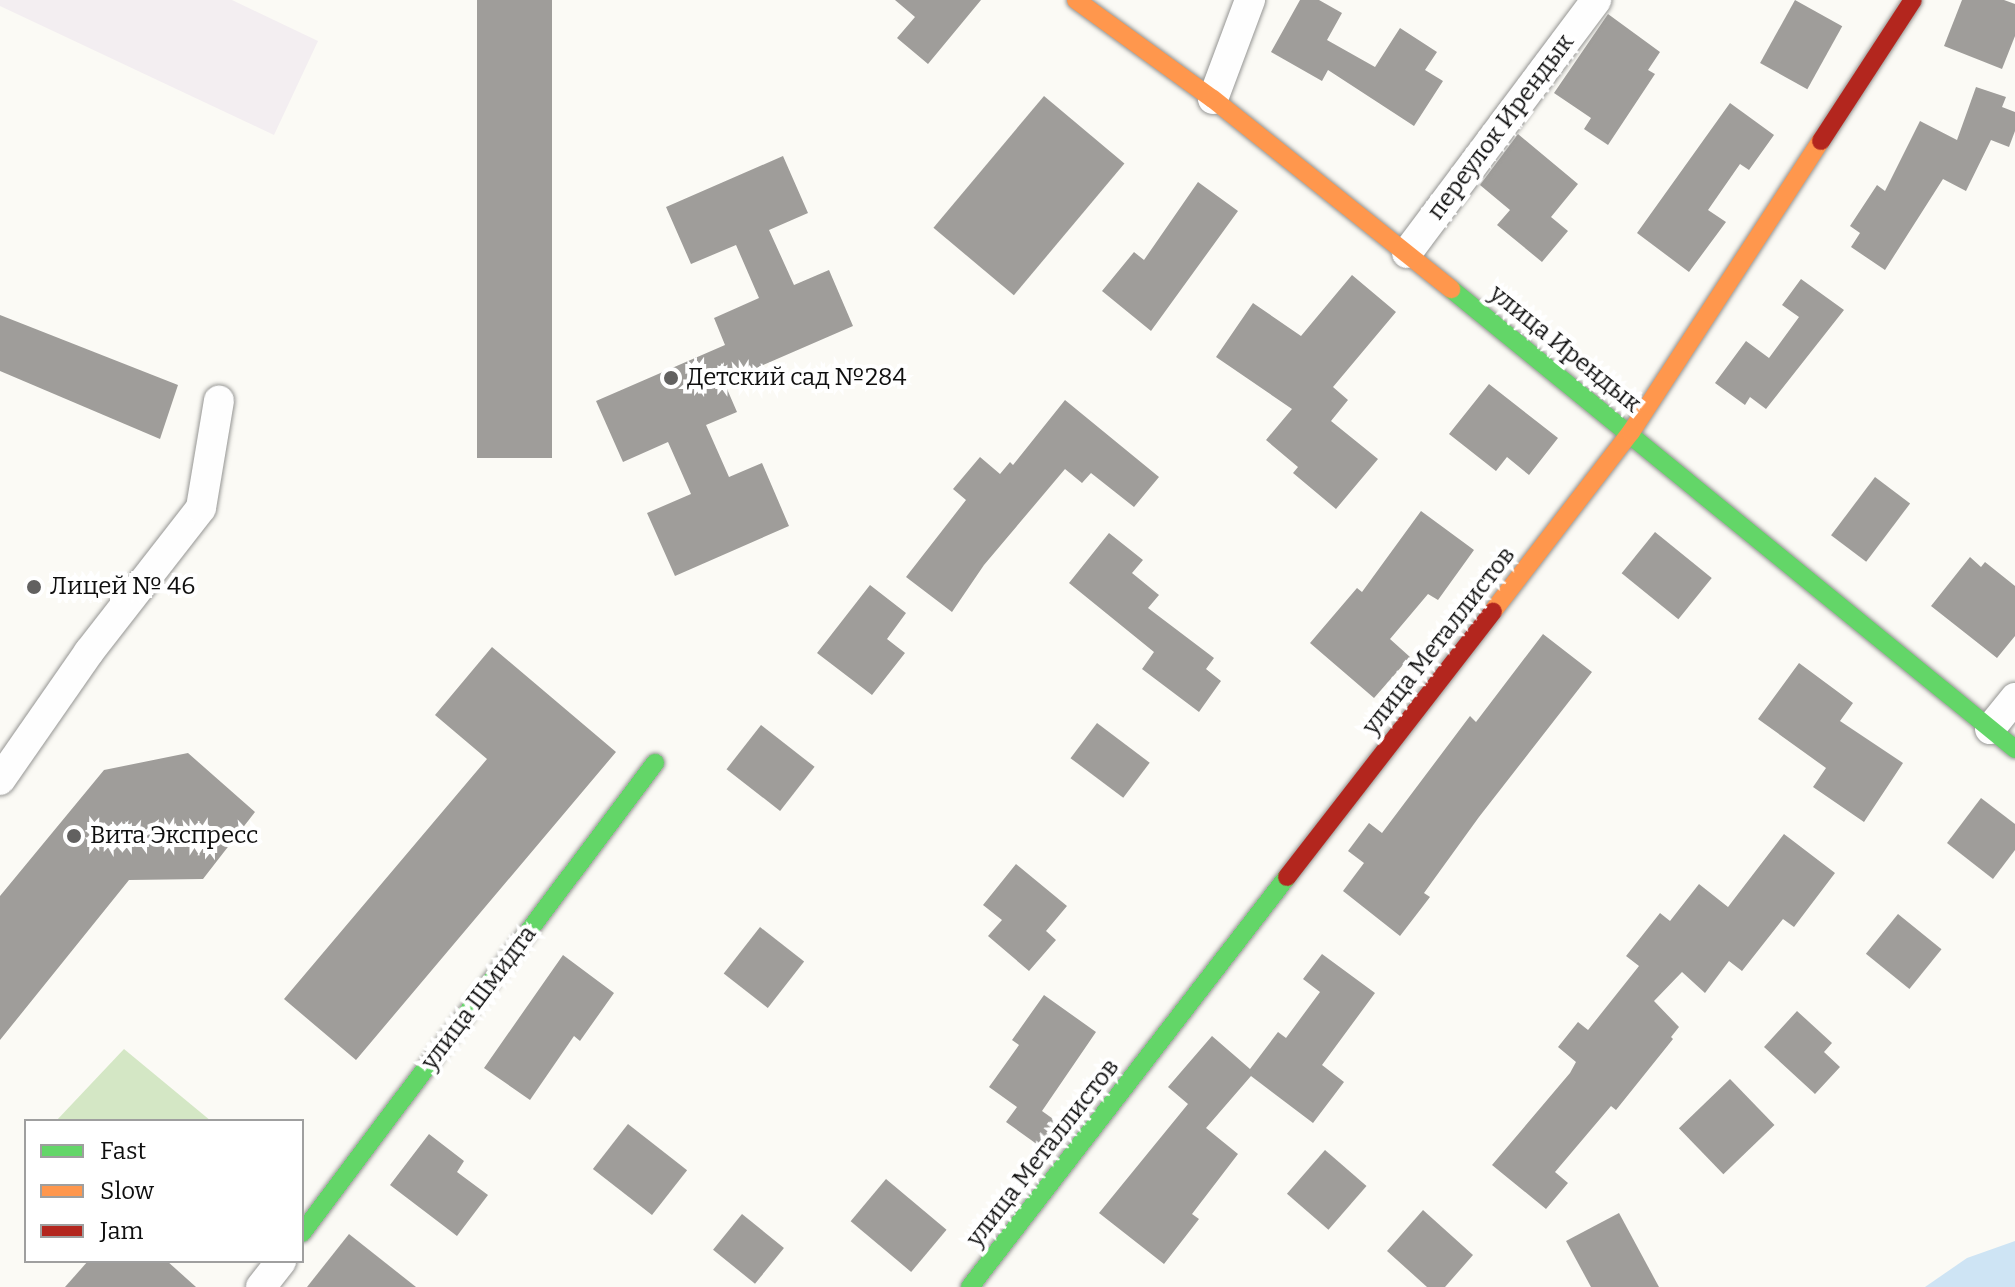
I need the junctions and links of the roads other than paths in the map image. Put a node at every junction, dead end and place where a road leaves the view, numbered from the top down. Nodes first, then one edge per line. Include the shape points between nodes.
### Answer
1 (1076, 0) edge
2 (1250, 0) edge
3 (1596, 0) edge
4 (1913, 0) edge
5 (1213, 99) junction
6 (1407, 253) junction
7 (219, 401) dead end
8 (1631, 432) junction
9 (2015, 698) edge
10 (1990, 729) junction
11 (2015, 749) edge
12 (655, 763) dead end
13 (0, 780) edge
14 (304, 1230) edge
15 (279, 1263) edge
16 (261, 1287) edge
17 (970, 1287) edge

1 - 5 street, улица Ирендык
2 - 5 street
3 - 6 street, переулок Ирендык
4 - 8 street, улица Металлистов
5 - 6 street, улица Ирендык
6 - 8 street, улица Ирендык
7 - 13 street via 201,508 89,652
8 - 10 street, улица Ирендык
8 - 17 street, улица Металлистов
9 - 10 street
10 - 11 street, улица Ирендык
12 - 14 street, улица Шмидта
15 - 16 street

